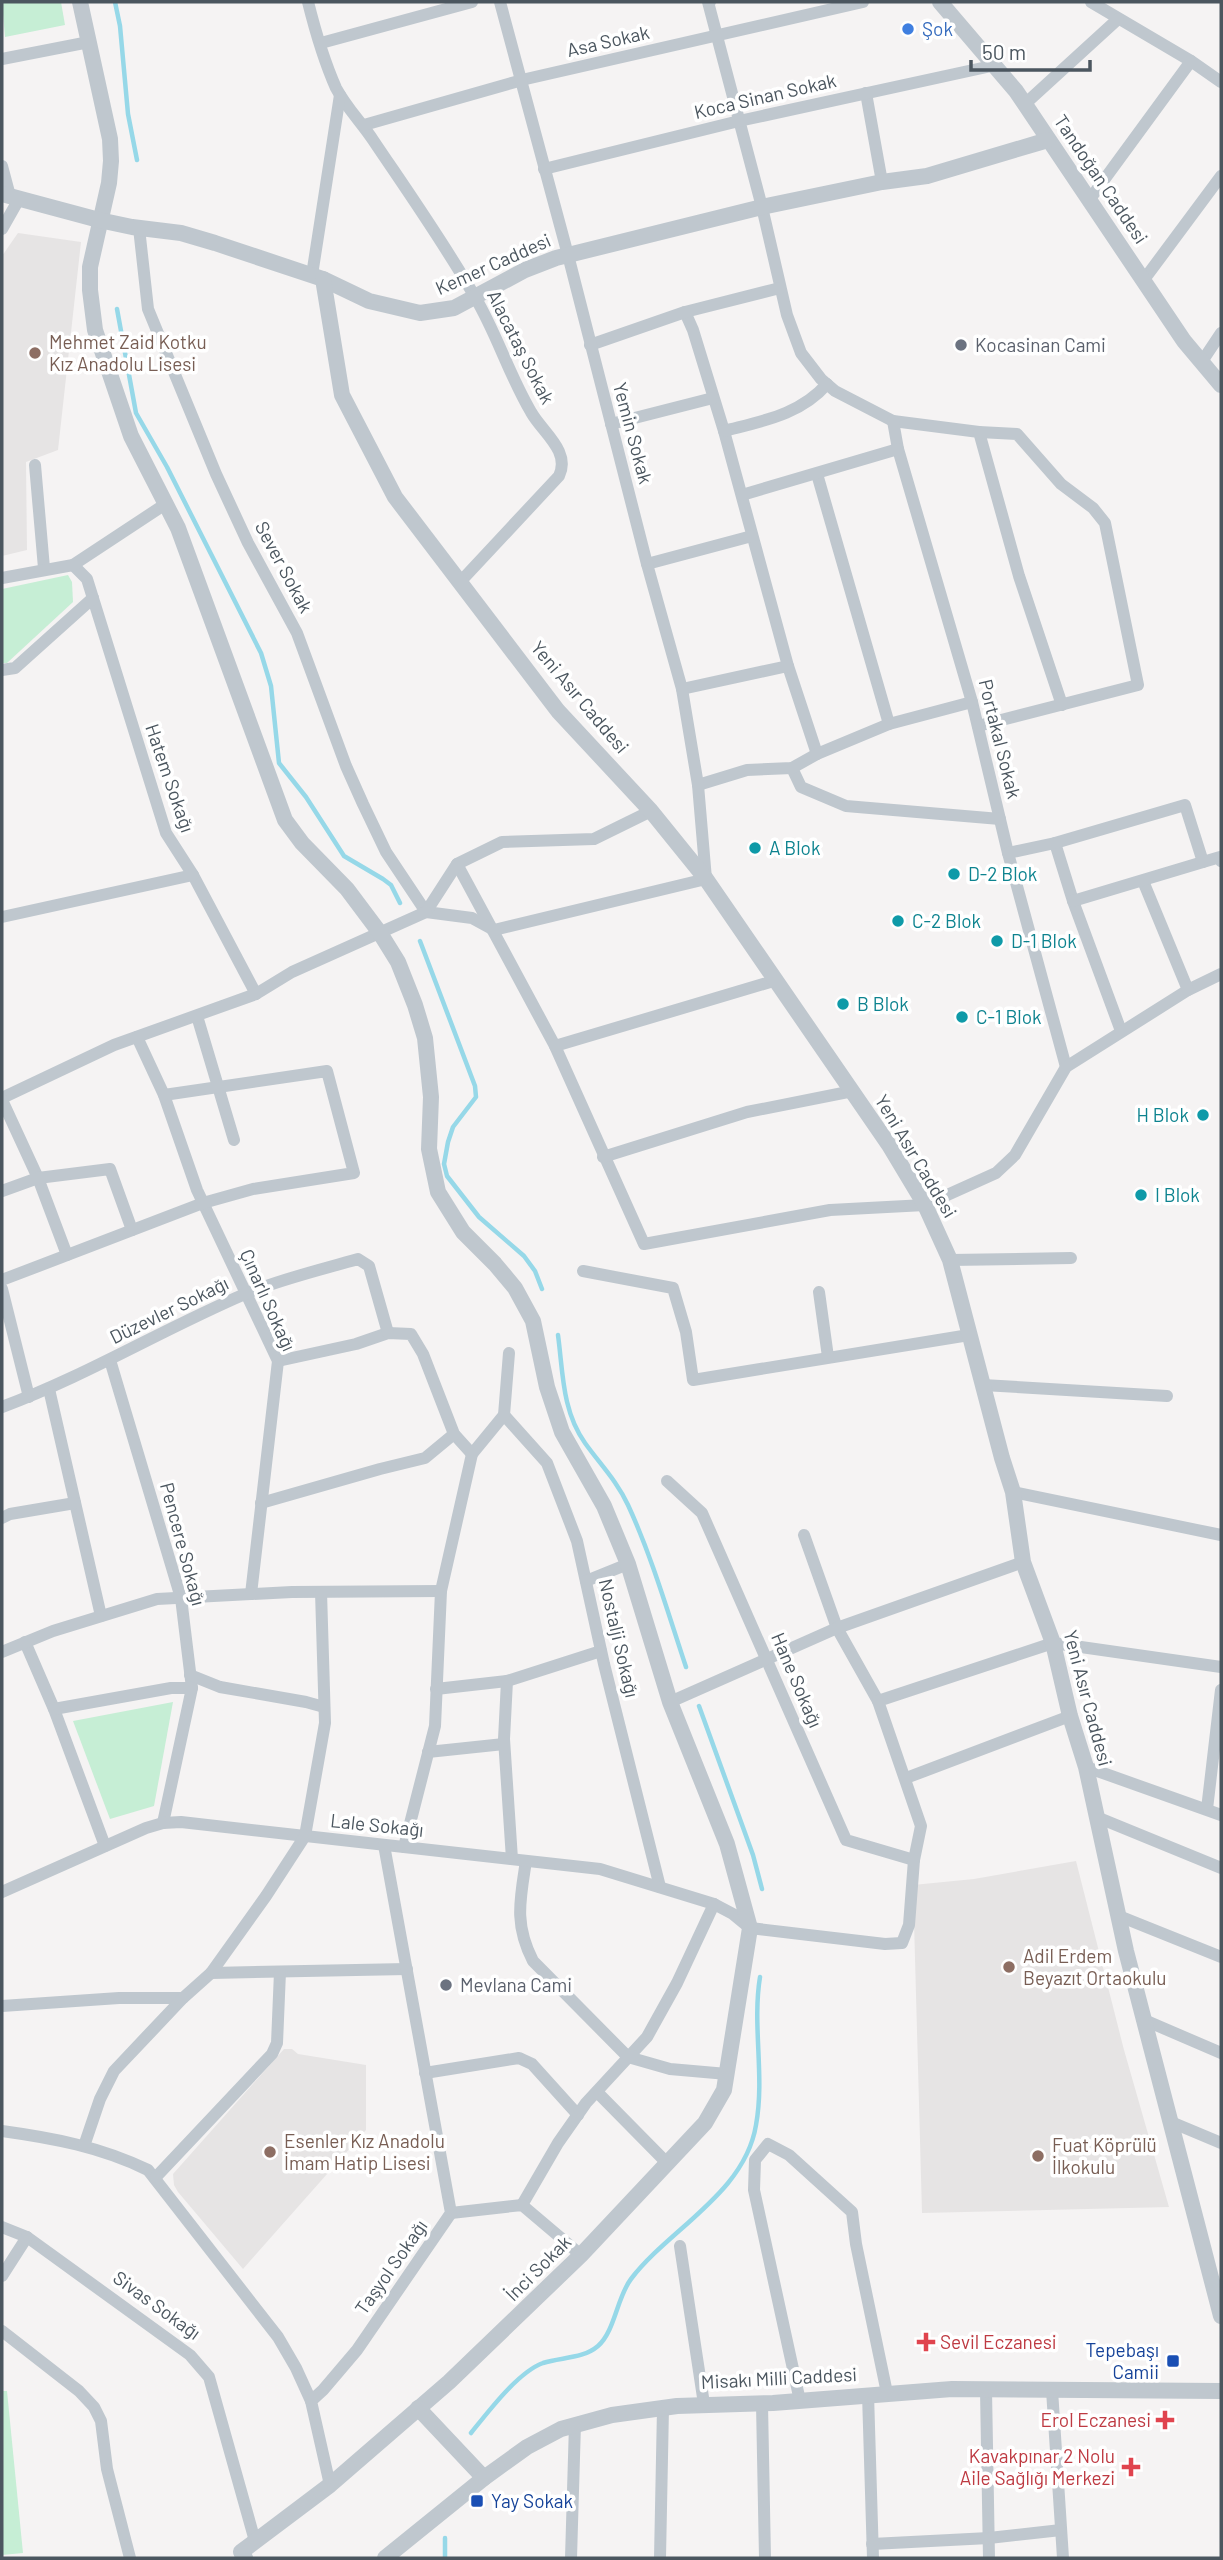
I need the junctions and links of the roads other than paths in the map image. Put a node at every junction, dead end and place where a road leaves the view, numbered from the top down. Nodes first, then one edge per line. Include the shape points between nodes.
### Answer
1 (80, 2) edge
2 (308, 2) edge
3 (472, 2) edge
4 (500, 2) edge
5 (710, 2) edge
6 (863, 2) edge
7 (940, 2) edge
8 (1091, 2) edge
9 (1118, 19) junction
10 (716, 36) junction
11 (89, 41) junction
12 (321, 43) junction
13 (2, 59) edge
14 (1191, 61) junction
15 (996, 65) junction
16 (520, 81) junction
17 (1221, 82) edge
18 (866, 93) junction
19 (340, 95) junction
20 (1026, 103) junction
21 (739, 121) junction
22 (363, 125) junction
23 (1048, 140) junction
24 (2, 166) edge
25 (544, 169) junction
26 (1221, 176) edge
27 (882, 182) junction
28 (10, 197) edge
29 (1090, 199) junction
30 (762, 207) junction
31 (99, 220) junction
32 (139, 228) junction
33 (2, 229) edge
34 (568, 254) junction
35 (317, 277) junction
36 (1143, 281) junction
37 (780, 288) junction
38 (476, 297) junction
39 (685, 312) junction
40 (1221, 333) edge
41 (590, 345) junction
42 (1201, 363) junction
43 (827, 384) junction
44 (1221, 385) edge
45 (713, 398) junction
46 (893, 421) junction
47 (611, 424) junction
48 (724, 431) junction
49 (979, 432) junction
50 (898, 449) junction
51 (35, 465) dead end
52 (817, 474) junction
53 (742, 495) junction
54 (167, 503) junction
55 (752, 536) junction
56 (647, 564) junction
57 (73, 565) junction
58 (44, 568) junction
59 (2, 578) edge
60 (461, 581) junction
61 (93, 598) junction
62 (788, 666) junction
63 (2, 670) edge
64 (682, 689) junction
65 (972, 702) junction
66 (1062, 705) junction
67 (890, 724) junction
68 (978, 726) junction
69 (817, 754) junction
70 (792, 768) junction
71 (698, 785) junction
72 (651, 811) junction
73 (1000, 819) junction
74 (1055, 843) junction
75 (1008, 853) junction
76 (1221, 861) edge
77 (1203, 862) junction
78 (457, 864) junction
79 (193, 875) junction
80 (706, 879) junction
81 (1143, 881) junction
82 (1073, 901) junction
83 (426, 912) junction
84 (2, 917) edge
85 (494, 930) junction
86 (380, 933) junction
87 (1221, 974) edge
88 (777, 980) junction
89 (1188, 990) junction
90 (256, 993) junction
91 (197, 1016) junction
92 (1121, 1031) junction
93 (137, 1037) junction
94 (555, 1046) junction
95 (1066, 1067) junction
96 (219, 1086) junction
97 (853, 1091) junction
98 (164, 1095) junction
99 (2, 1099) edge
100 (234, 1140) dead end
101 (603, 1157) junction
102 (38, 1178) junction
103 (2, 1191) edge
104 (203, 1203) junction
105 (925, 1205) junction
106 (132, 1230) junction
107 (67, 1255) junction
108 (1071, 1258) dead end
109 (950, 1260) junction
110 (583, 1271) dead end
111 (2, 1280) edge
112 (2, 1289) edge
113 (820, 1292) dead end
114 (246, 1294) junction
115 (388, 1334) junction
116 (969, 1335) junction
117 (509, 1353) dead end
118 (828, 1357) junction
119 (110, 1360) junction
120 (278, 1361) junction
121 (983, 1385) junction
122 (49, 1389) junction
123 (1167, 1396) dead end
124 (29, 1397) junction
125 (2, 1407) edge
126 (504, 1415) junction
127 (454, 1434) junction
128 (472, 1454) junction
129 (667, 1481) dead end
130 (1013, 1492) junction
131 (75, 1503) junction
132 (261, 1503) junction
133 (2, 1518) edge
134 (804, 1535) dead end
135 (1221, 1535) edge
136 (1023, 1562) junction
137 (628, 1564) junction
138 (586, 1581) junction
139 (441, 1591) junction
140 (321, 1592) junction
141 (251, 1594) junction
142 (181, 1598) junction
143 (101, 1616) junction
144 (837, 1629) junction
145 (25, 1642) junction
146 (1053, 1643) junction
147 (2, 1651) edge
148 (601, 1651) junction
149 (768, 1660) junction
150 (1221, 1667) edge
151 (507, 1681) junction
152 (191, 1682) junction
153 (436, 1689) junction
154 (1221, 1690) edge
155 (878, 1701) junction
156 (670, 1702) junction
157 (324, 1707) junction
158 (54, 1709) junction
159 (1070, 1716) junction
160 (504, 1744) junction
161 (428, 1752) junction
162 (1086, 1767) junction
163 (906, 1778) junction
164 (1207, 1809) junction
165 (1221, 1815) edge
166 (1099, 1818) junction
167 (163, 1823) junction
168 (305, 1836) junction
169 (384, 1845) junction
170 (105, 1846) junction
171 (404, 1847) junction
172 (512, 1859) junction
173 (914, 1860) junction
174 (526, 1861) junction
175 (1221, 1868) edge
176 (660, 1887) junction
177 (2, 1892) edge
178 (714, 1904) junction
179 (1119, 1916) junction
180 (750, 1928) junction
181 (1221, 1957) edge
182 (407, 1969) junction
183 (280, 1972) junction
184 (211, 1973) junction
185 (183, 1998) junction
186 (2, 2006) edge
187 (1143, 2019) junction
188 (1221, 2053) edge
189 (628, 2057) junction
190 (425, 2073) junction
191 (727, 2074) junction
192 (597, 2092) junction
193 (578, 2115) junction
194 (1171, 2122) junction
195 (2, 2131) edge
196 (1221, 2143) edge
197 (84, 2146) junction
198 (668, 2164) junction
199 (156, 2177) junction
200 (522, 2205) junction
201 (451, 2213) junction
202 (2, 2227) edge
203 (27, 2237) junction
204 (680, 2246) dead end
205 (581, 2255) junction
206 (2, 2276) edge
207 (1221, 2316) edge
208 (2, 2331) edge
209 (986, 2390) junction
210 (1052, 2390) junction
211 (1221, 2391) edge
212 (887, 2393) junction
213 (868, 2394) junction
214 (800, 2401) junction
215 (311, 2402) junction
216 (704, 2404) junction
217 (762, 2404) junction
218 (418, 2408) junction
219 (663, 2408) junction
220 (575, 2424) junction
221 (484, 2478) junction
222 (330, 2485) junction
223 (1061, 2530) junction
224 (989, 2538) junction
225 (255, 2541) junction
226 (872, 2544) junction
227 (239, 2556) edge
228 (130, 2558) edge
229 (385, 2558) edge
230 (571, 2558) edge
231 (660, 2558) edge
232 (765, 2558) edge
233 (873, 2558) edge
234 (989, 2558) edge
235 (1063, 2558) edge

1 - 11 street
2 - 12 street, Alacataş Sokak
3 - 12 street
4 - 16 street, Yemin Sokak
5 - 10 street
6 - 10 street, Asa Sokak
7 - 15 street, Tandoğan Caddesi
8 - 9 street
9 - 14 street
9 - 20 street
10 - 16 street, Asa Sokak
10 - 21 street
11 - 13 street
11 - 31 street via 110,139 109,183
12 - 19 street, Alacataş Sokak
14 - 17 street
14 - 29 street
15 - 18 street, Koca Sinan Sokak
15 - 20 street, Tandoğan Caddesi
16 - 22 street, Asa Sokak
16 - 25 street, Yemin Sokak
18 - 21 street, Koca Sinan Sokak
18 - 27 street
19 - 22 street, Alacataş Sokak
19 - 35 street
20 - 23 street, Tandoğan Caddesi
21 - 25 street, Koca Sinan Sokak
21 - 30 street
22 - 38 street, Alacataş Sokak
23 - 27 street, Kemer Caddesi via 927,176
23 - 29 street, Tandoğan Caddesi
24 - 28 street
25 - 34 street, Yemin Sokak
26 - 36 street
27 - 30 street, Kemer Caddesi
28 - 31 street, Kemer Caddesi
28 - 33 street
29 - 36 street, Tandoğan Caddesi
30 - 34 street, Kemer Caddesi
30 - 37 street
31 - 32 street, Kemer Caddesi
31 - 54 street via 90,267 95,330 131,436
32 - 35 street, Kemer Caddesi via 181,233
32 - 83 street, Sever Sokak via 148,309 216,474 298,633 368,816
34 - 38 street, Kemer Caddesi via 524,270
34 - 41 street, Yemin Sokak
35 - 38 street, Kemer Caddesi via 369,301 420,313 445,311
35 - 60 street, Yeni Asır Caddesi via 345,401 395,497
36 - 42 street, Tandoğan Caddesi
37 - 39 street
37 - 43 street via 801,353
38 - 60 street, Alacataş Sokak via 532,414 557,447 563,468
39 - 41 street
39 - 45 street
40 - 42 street
41 - 47 street, Yemin Sokak
42 - 44 street, Tandoğan Caddesi
43 - 46 street
43 - 48 street via 785,415
45 - 47 street
45 - 48 street
46 - 49 street
46 - 50 street, Portakal Sokak
47 - 56 street, Yemin Sokak
48 - 53 street
49 - 66 street via 1018,576
49 - 66 street via 1017,434 1105,523 1138,685
50 - 52 street
50 - 65 street, Portakal Sokak
51 - 58 street
52 - 53 street
52 - 67 street
53 - 55 street
54 - 57 street
54 - 86 street via 285,820
55 - 56 street
55 - 62 street
56 - 64 street, Yemin Sokak
57 - 58 street
57 - 61 street, Hatem Sokağı via 84,574
58 - 59 street
60 - 72 street, Yeni Asır Caddesi via 558,711
61 - 63 street via 15,668
61 - 79 street, Hatem Sokağı via 161,822
62 - 64 street
62 - 69 street
64 - 71 street, Yemin Sokak
65 - 67 street
65 - 68 street, Portakal Sokak
66 - 68 street
67 - 69 street
68 - 73 street, Portakal Sokak
69 - 70 street
70 - 71 street via 747,770
70 - 73 street via 801,788 846,806
71 - 80 street, Yemin Sokak
72 - 78 street via 594,839 502,842
72 - 80 street, Yeni Asır Caddesi
73 - 75 street, Portakal Sokak
74 - 75 street
74 - 77 street via 1185,804
74 - 82 street
75 - 95 street, Portakal Sokak
76 - 77 street via 1220,857
77 - 81 street
78 - 83 street
78 - 85 street
79 - 84 street
79 - 90 street, Hatem Sokağı
80 - 85 street
80 - 88 street, Yeni Asır Caddesi
81 - 82 street
81 - 89 street
82 - 92 street
83 - 85 street via 472,918
83 - 86 street
85 - 94 street
86 - 90 street
86 - 137 street via 398,962 425,1038 429,1149 438,1192 463,1232 514,1288 533,1321 562,1432 604,1507
87 - 89 street
88 - 94 street
88 - 97 street, Yeni Asır Caddesi
89 - 92 street
90 - 91 street
91 - 93 street
91 - 96 street
92 - 95 street
93 - 98 street, Çınarlı Sokağı
93 - 99 street
94 - 101 street
95 - 105 street via 1006,1164 996,1173
96 - 98 street
96 - 100 street
96 - 104 street via 327,1071 354,1173 253,1189
97 - 101 street via 747,1112
97 - 105 street, Yeni Asır Caddesi
98 - 104 street, Çınarlı Sokağı
99 - 102 street
101 - 105 street via 644,1244 830,1210
102 - 103 street
102 - 106 street via 110,1169
102 - 107 street
104 - 106 street
104 - 114 street, Çınarlı Sokağı
105 - 109 street, Yeni Asır Caddesi
106 - 107 street
107 - 111 street
108 - 109 street
109 - 116 street, Yeni Asır Caddesi
110 - 118 street via 673,1288 693,1380
112 - 124 street
113 - 118 street
114 - 115 street, Düzevler Sokağı via 358,1259 369,1266
114 - 119 street, Düzevler Sokağı
114 - 120 street, Çınarlı Sokağı
115 - 120 street
115 - 127 street via 411,1334
116 - 118 street
116 - 121 street, Yeni Asır Caddesi
117 - 126 street
119 - 122 street, Düzevler Sokağı
119 - 142 street, Pencere Sokağı
120 - 132 street, Çınarlı Sokağı
121 - 123 street
121 - 130 street, Yeni Asır Caddesi
122 - 124 street, Düzevler Sokağı
122 - 131 street
124 - 125 street, Düzevler Sokağı
126 - 128 street
126 - 138 street, Nostalji Sokağı via 547,1463 577,1541
127 - 128 street
127 - 132 street via 425,1458
128 - 139 street
129 - 149 street, Hane Sokağı via 702,1513
130 - 135 street
130 - 136 street, Yeni Asır Caddesi
131 - 133 street
131 - 143 street
132 - 141 street, Çınarlı Sokağı
134 - 144 street
136 - 144 street
136 - 146 street, Yeni Asır Caddesi
137 - 138 street
137 - 156 street
138 - 148 street, Nostalji Sokağı
139 - 140 street
139 - 153 street
140 - 141 street
140 - 157 street
141 - 142 street
142 - 143 street via 157,1599
142 - 152 street, Pencere Sokağı
143 - 145 street
144 - 149 street
144 - 155 street
145 - 147 street
145 - 158 street
146 - 150 street
146 - 155 street
146 - 159 street, Yeni Asır Caddesi
148 - 151 street
148 - 176 street, Nostalji Sokağı
149 - 156 street
149 - 173 street, Hane Sokağı via 846,1840
151 - 153 street
151 - 160 street
152 - 157 street
152 - 158 street
152 - 167 street, Pencere Sokağı
153 - 161 street via 435,1726
154 - 164 street
155 - 163 street
156 - 180 street via 727,1844
157 - 168 street
158 - 170 street
159 - 162 street, Yeni Asır Caddesi
159 - 163 street
160 - 161 street
160 - 172 street
161 - 171 street
162 - 164 street
162 - 166 street, Yeni Asır Caddesi
163 - 173 street via 921,1826
164 - 165 street
166 - 175 street
166 - 179 street, Yeni Asır Caddesi
167 - 168 street, Lale Sokağı
167 - 170 street, Lale Sokağı
168 - 169 street, Lale Sokağı
168 - 184 street
169 - 171 street, Lale Sokağı
169 - 182 street, Taşyol Sokağı
170 - 177 street, Lale Sokağı
171 - 172 street, Lale Sokağı
172 - 174 street, Lale Sokağı
173 - 180 street via 909,1925 902,1943
174 - 176 street, Lale Sokağı via 600,1869
174 - 189 street via 519,1910 523,1942 533,1961
176 - 178 street, Lale Sokağı
178 - 180 street, Lale Sokağı
178 - 189 street via 662,2012
179 - 181 street
179 - 187 street, Yeni Asır Caddesi
180 - 191 street, İnci Sokak
182 - 183 street
182 - 190 street, Taşyol Sokağı
183 - 184 street
183 - 199 street via 277,2043 272,2054
184 - 185 street
185 - 186 street
185 - 197 street via 114,2071
187 - 188 street
187 - 194 street, Yeni Asır Caddesi
189 - 191 street via 670,2069
189 - 192 street
190 - 193 street via 519,2058 532,2064
190 - 201 street, Taşyol Sokağı
191 - 198 street, İnci Sokak via 713,2112
192 - 193 street
192 - 198 street
193 - 200 street
194 - 196 street
194 - 207 street, Yeni Asır Caddesi
195 - 197 street
197 - 199 street via 118,2155
198 - 205 street, İnci Sokak
199 - 215 street via 278,2336
200 - 201 street
200 - 205 street
201 - 215 street, Taşyol Sokağı via 356,2350
202 - 203 street, Sivas Sokağı
203 - 206 street
203 - 225 street, Sivas Sokağı via 201,2365 209,2377
204 - 216 street
205 - 218 street, İnci Sokak
208 - 228 street via 94,2407 101,2421 107,2469
209 - 210 street, Misakı Milli Caddesi
209 - 212 street, Misakı Milli Caddesi
209 - 224 street
210 - 211 street, Misakı Milli Caddesi
210 - 223 street
212 - 213 street, Misakı Milli Caddesi
212 - 214 street via 852,2212 789,2155 768,2144 755,2160 754,2190
213 - 214 street, Misakı Milli Caddesi
213 - 226 street
214 - 217 street, Misakı Milli Caddesi
215 - 222 street
216 - 217 street, Misakı Milli Caddesi
216 - 219 street, Misakı Milli Caddesi
217 - 232 street
218 - 221 street
218 - 222 street, İnci Sokak
219 - 220 street, Misakı Milli Caddesi
219 - 231 street
220 - 221 street, Misakı Milli Caddesi via 545,2436
220 - 230 street
221 - 229 street, Misakı Milli Caddesi
222 - 225 street, İnci Sokak
223 - 224 street
223 - 235 street
224 - 226 street
224 - 234 street
225 - 227 street, İnci Sokak
226 - 233 street

